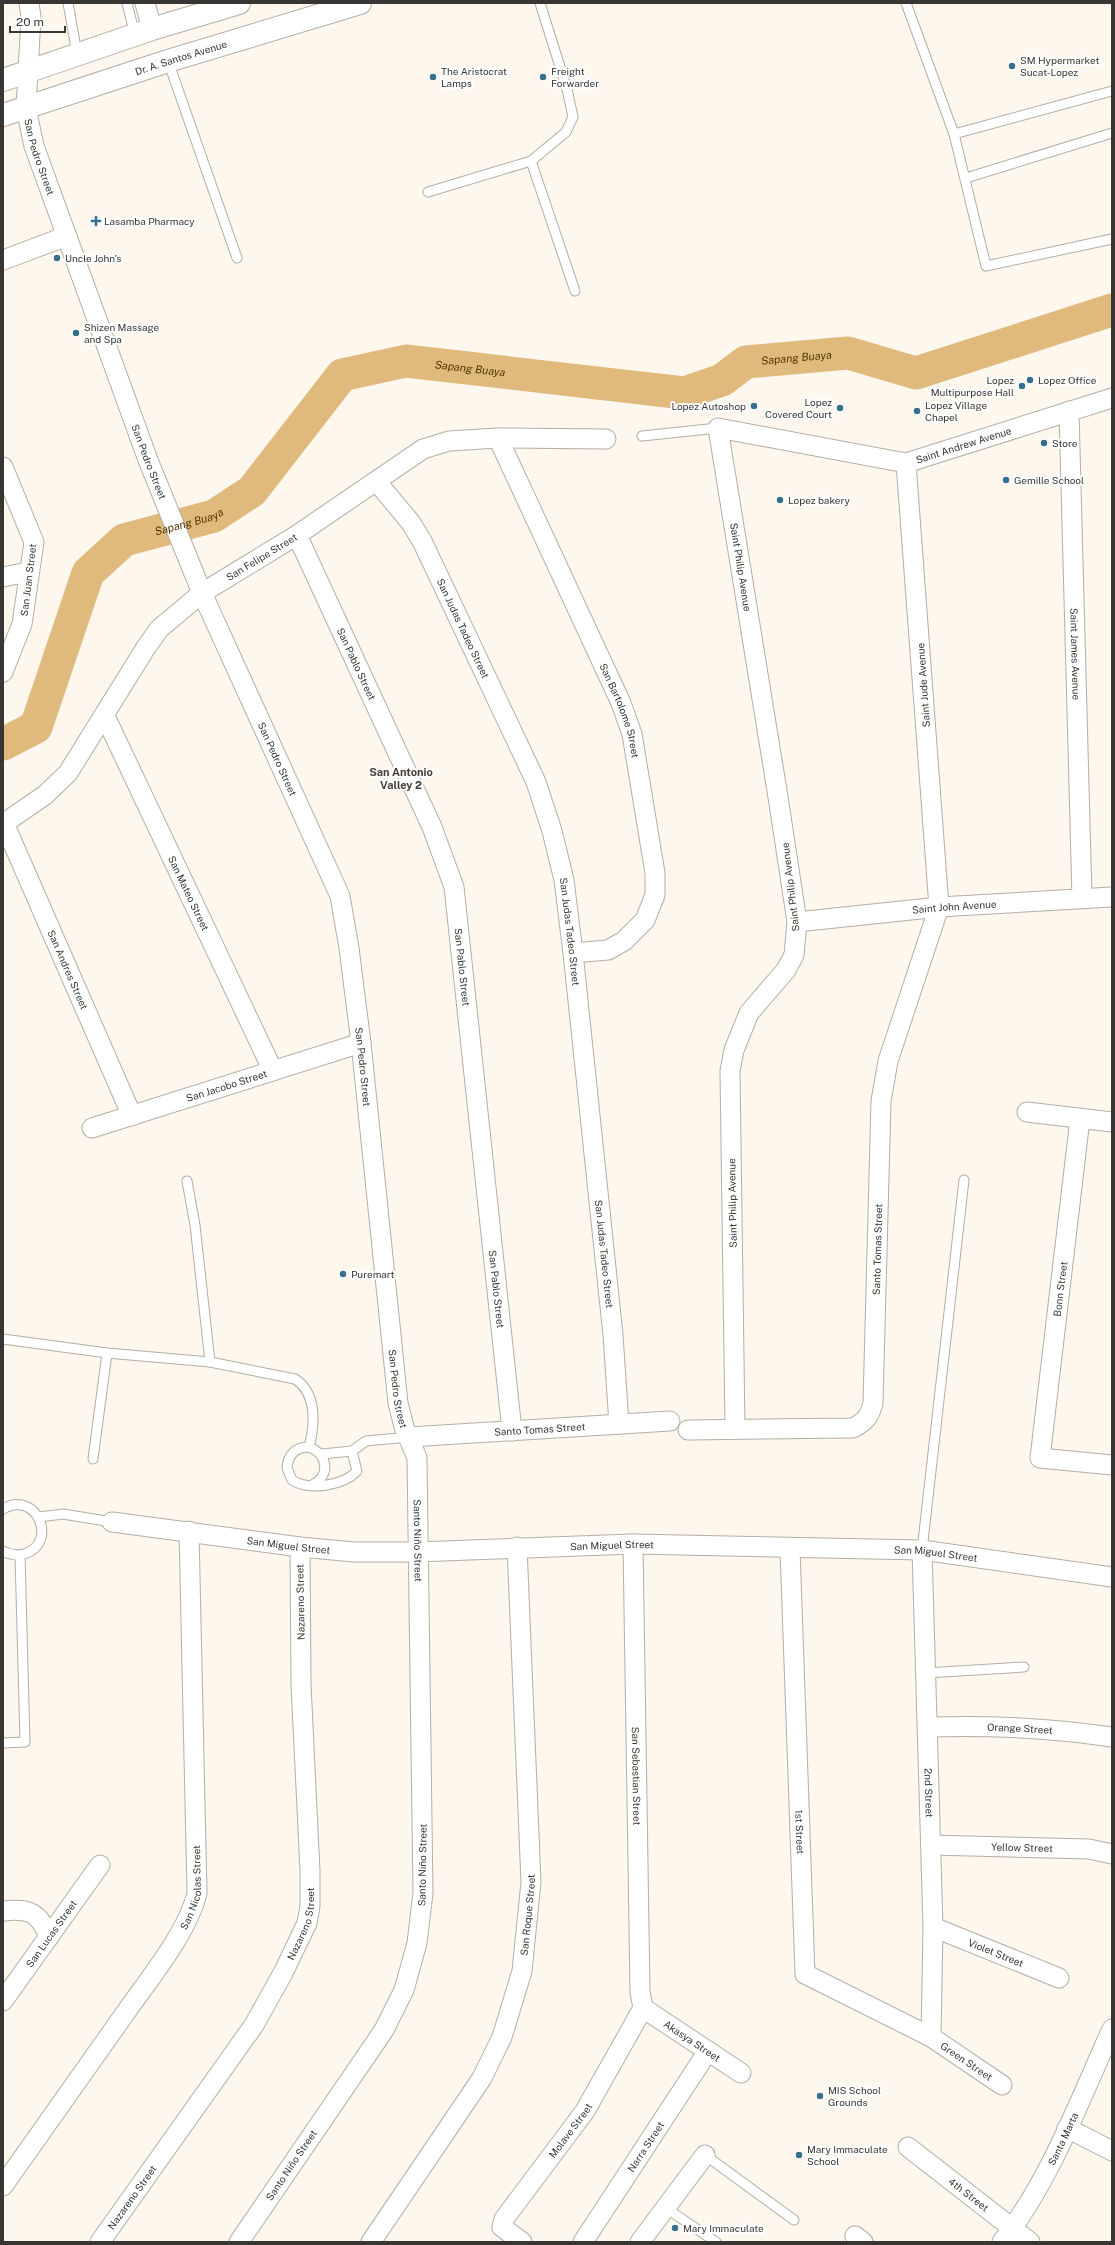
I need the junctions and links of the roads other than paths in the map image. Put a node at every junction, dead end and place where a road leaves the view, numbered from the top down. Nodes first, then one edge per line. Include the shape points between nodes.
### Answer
1 (29, 3) edge
2 (68, 3) edge
3 (128, 3) edge
4 (145, 3) edge
5 (240, 3) edge
6 (360, 3) edge
7 (540, 3) edge
8 (906, 3) edge
9 (143, 32) junction
10 (77, 54) junction
11 (168, 61) junction
12 (26, 73) junction
13 (3, 80) edge
14 (1112, 91) edge
15 (26, 108) junction
16 (3, 115) edge
17 (1112, 133) edge
18 (954, 134) junction
19 (531, 161) junction
20 (966, 178) junction
21 (428, 192) dead end
22 (67, 236) junction
23 (1112, 239) edge
24 (237, 258) dead end
25 (3, 260) edge
26 (575, 291) dead end
27 (1112, 398) edge
28 (1069, 411) junction
29 (718, 428) junction
30 (642, 436) dead end
31 (498, 438) junction
32 (606, 439) dead end
33 (906, 463) junction
34 (3, 467) edge
35 (377, 482) junction
36 (297, 535) junction
37 (28, 572) junction
38 (3, 577) edge
39 (202, 593) junction
40 (3, 672) edge
41 (105, 716) junction
42 (3, 824) edge
43 (1112, 897) edge
44 (1082, 898) junction
45 (939, 907) junction
46 (796, 922) junction
47 (573, 953) junction
48 (361, 1043) junction
49 (273, 1071) junction
50 (1027, 1112) dead end
51 (132, 1116) junction
52 (1080, 1119) junction
53 (1112, 1122) edge
54 (92, 1128) dead end
55 (964, 1180) dead end
56 (187, 1181) dead end
57 (3, 1339) edge
58 (106, 1353) junction
59 (210, 1362) junction
60 (670, 1421) dead end
61 (618, 1424) junction
62 (735, 1428) junction
63 (688, 1430) dead end
64 (512, 1431) junction
65 (409, 1437) junction
66 (309, 1447) junction
67 (352, 1451) junction
68 (322, 1454) junction
69 (93, 1459) dead end
70 (1112, 1465) edge
71 (312, 1485) junction
72 (3, 1509) edge
73 (39, 1517) junction
74 (112, 1522) joint
75 (189, 1532) junction
76 (633, 1544) junction
77 (300, 1547) junction
78 (517, 1547) junction
79 (790, 1549) junction
80 (922, 1550) junction
81 (3, 1551) edge
82 (417, 1552) junction
83 (20, 1555) junction
84 (1112, 1577) edge
85 (1024, 1667) dead end
86 (926, 1673) junction
87 (927, 1727) junction
88 (1112, 1737) edge
89 (3, 1742) edge
90 (931, 1844) junction
91 (1112, 1854) edge
92 (100, 1865) dead end
93 (3, 1911) edge
94 (933, 1927) junction
95 (49, 1937) junction
96 (1059, 1978) dead end
97 (3, 2001) edge
98 (644, 2008) junction
99 (1112, 2029) edge
100 (931, 2036) junction
101 (708, 2051) junction
102 (740, 2073) dead end
103 (1002, 2085) dead end
104 (1067, 2128) junction
105 (908, 2147) dead end
106 (1112, 2151) edge
107 (705, 2155) joint
108 (3, 2186) edge
109 (666, 2208) junction
110 (794, 2220) dead end
111 (1007, 2236) edge
112 (100, 2242) edge
113 (239, 2242) edge
114 (371, 2242) edge
115 (522, 2242) edge
116 (583, 2242) edge
117 (640, 2242) edge
118 (716, 2242) edge
119 (1030, 2242) edge

1 - 12 street, San Pedro Street via 31,17
2 - 10 lane
3 - 9 lane
4 - 9 street
5 - 9 main road
6 - 11 main road, Dr. A. Santos Avenue
7 - 19 lane via 567,89 573,117 566,132
8 - 18 lane
9 - 10 main road
10 - 12 main road
11 - 15 main road, Dr. A. Santos Avenue
11 - 24 lane
12 - 13 main road
12 - 15 street, San Pedro Street
14 - 18 lane
15 - 16 main road, Dr. A. Santos Avenue
15 - 22 street, San Pedro Street via 34,146
17 - 20 lane
18 - 20 lane
19 - 21 lane
19 - 26 lane
20 - 23 lane via 986,266
22 - 25 street
22 - 39 street, San Pedro Street via 148,460
27 - 28 street, Saint Andrew Avenue
28 - 33 street, Saint Andrew Avenue
28 - 44 street, Saint James Avenue
29 - 30 lane
29 - 33 street, Saint Andrew Avenue
29 - 46 street, Saint Philip Avenue
31 - 32 street, San Felipe Street
31 - 35 street, San Felipe Street via 449,441 423,449
31 - 47 street, San Bartolome Street via 622,703 632,734 655,873 655,895 645,920 624,941 608,950
33 - 45 street, Saint Jude Avenue
34 - 37 street, San Juan Street via 34,542
35 - 36 street, San Felipe Street
35 - 47 street, San Judas Tadeo Street via 411,523 422,541 536,782 564,880
36 - 39 street, San Felipe Street
36 - 64 street, San Pablo Street via 432,827 454,887
37 - 38 street
37 - 40 street, San Juan Street via 22,624
39 - 41 street, San Felipe Street via 160,629
39 - 48 street, San Pedro Street via 340,896
41 - 42 street, San Felipe Street via 68,773 45,794
41 - 49 street, San Mateo Street
42 - 51 street, San Andres Street
43 - 44 street, Saint John Avenue
44 - 45 street, Saint John Avenue
45 - 46 street, Saint John Avenue
45 - 62 street, Santo Tomas Street via 888,1061 881,1101 873,1403 870,1414 864,1423 853,1428
46 - 62 street, Saint Philip Avenue via 794,956 786,970 749,1013 734,1050 730,1071
47 - 61 street, San Judas Tadeo Street via 613,1335
48 - 49 street, San Jacobo Street
48 - 65 street, San Pedro Street via 398,1403
49 - 51 street, San Jacobo Street
50 - 52 street
51 - 54 street, San Jacobo Street
52 - 53 street
52 - 70 street, Bonn Street via 1040,1458
55 - 80 lane
56 - 59 lane via 195,1225
57 - 58 lane
58 - 59 lane
58 - 69 lane
59 - 66 lane via 290,1378 304,1385 312,1403 314,1429
60 - 61 street, Santo Tomas Street
61 - 64 street, Santo Tomas Street
62 - 63 street, Santo Tomas Street
64 - 65 street, Santo Tomas Street
65 - 67 lane via 366,1441
65 - 82 street, Santo Niño Street via 417,1458
66 - 68 lane
66 - 71 lane via 302,1447 290,1454 287,1468 292,1480 305,1486
67 - 68 lane
67 - 71 lane via 357,1471 351,1478 332,1484
68 - 71 lane via 325,1472 322,1478
72 - 73 lane via 20,1505 34,1511
73 - 74 lane via 63,1514
73 - 83 lane via 42,1533 39,1541 31,1551
74 - 75 street, San Miguel Street
75 - 77 street, San Miguel Street
75 - 108 street, San Nicolas Street via 197,1893 194,1907 149,1979
76 - 78 street, San Miguel Street
76 - 79 street, San Miguel Street
76 - 98 street, San Sebastian Street via 640,1992
77 - 82 street, San Miguel Street via 354,1552
77 - 112 street, Nazareno Street via 301,1684 310,1872 309,1915 283,1973 254,2025
78 - 82 street, San Miguel Street
78 - 114 street, San Roque Street via 530,1882 522,1971 502,2037 482,2078
79 - 80 street, San Miguel Street
79 - 100 street, 1st Street via 805,1974
80 - 84 street, San Miguel Street
80 - 86 street, 2nd Street
81 - 83 lane
82 - 113 street, Santo Niño Street via 423,1893 417,1943 404,1990 384,2030
83 - 89 lane via 25,1742
85 - 86 lane
86 - 87 street, 2nd Street
87 - 88 street, Orange Street via 980,1726
87 - 90 street, 2nd Street
90 - 91 street, Yellow Street via 1089,1849
90 - 94 street, 2nd Street
92 - 95 street, San Lucas Street
93 - 95 street via 25,1910 37,1915
94 - 96 street, Violet Street
94 - 100 street, 2nd Street
95 - 97 street, San Lucas Street
98 - 101 street, Akasya Street
98 - 115 street, Molave Street via 585,2111 504,2219 502,2227
99 - 104 street, Santa Marta
100 - 103 street, Green Street
101 - 102 street, Akasya Street
101 - 116 street, Narra Street
104 - 106 street
104 - 111 street, Santa Marta via 1045,2174
105 - 111 street, 4th Street
107 - 109 street
107 - 110 lane
109 - 117 street
109 - 118 lane
111 - 119 street, 4th Street

